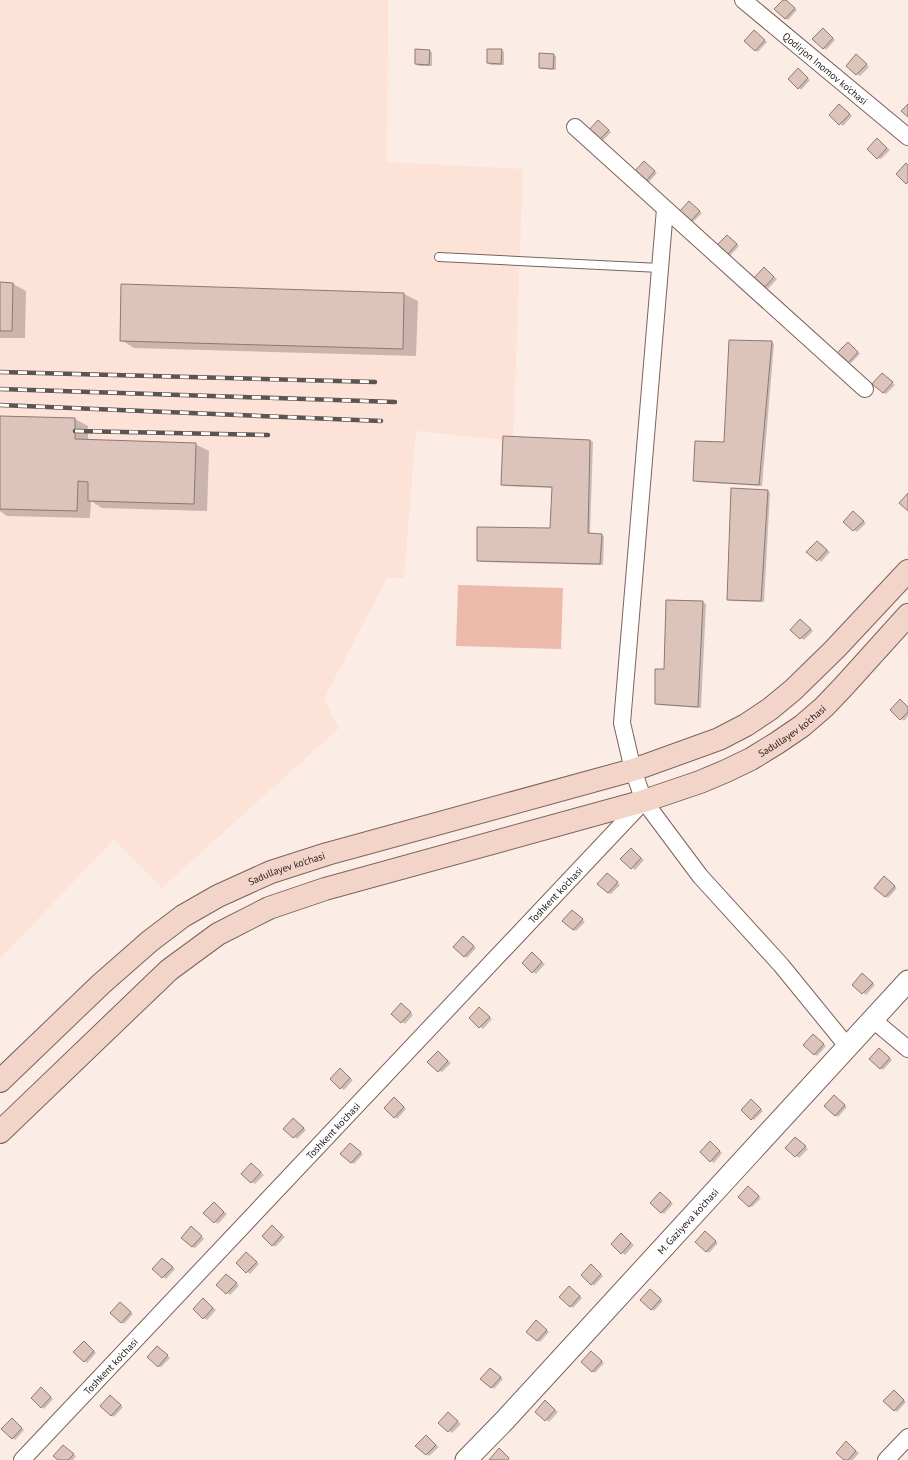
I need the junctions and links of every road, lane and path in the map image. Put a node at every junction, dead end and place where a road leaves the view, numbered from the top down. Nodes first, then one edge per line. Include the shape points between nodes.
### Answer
1 (743, 0) edge
2 (575, 127) dead end
3 (908, 137) edge
4 (665, 209) junction
5 (439, 257) dead end
6 (660, 268) junction
7 (865, 389) dead end
8 (908, 571) edge
9 (908, 615) edge
10 (633, 770) junction
11 (644, 800) junction
12 (908, 981) edge
13 (872, 1019) junction
14 (847, 1046) junction
15 (908, 1049) edge
16 (0, 1081) edge
17 (0, 1132) edge
18 (908, 1437) edge
19 (22, 1460) edge
20 (466, 1460) edge
21 (886, 1460) edge

1 - 3 street, Qodirjon Inomov ko'chasi
2 - 4 street
4 - 6 street
4 - 7 street
5 - 6 lane
6 - 10 street via 622,723
8 - 10 main road, Sadullayev ko'chasi via 835,649 794,690 770,709 719,739
9 - 11 main road, Sadullayev ko'chasi via 824,707 802,726 726,771
10 - 11 street
10 - 16 main road, Sadullayev ko'chasi via 327,854 271,872 218,896 182,916 150,940
11 - 14 street via 700,876 781,965
11 - 17 main road, Sadullayev ko'chasi via 325,889 270,908 237,924 218,934 169,970
11 - 19 street, Toshkent ko'chasi
12 - 13 street, M. Gaziyeva ko'chasi
13 - 14 street, M. Gaziyeva ko'chasi
13 - 15 street
14 - 20 street, M. Gaziyeva ko'chasi
18 - 21 street

